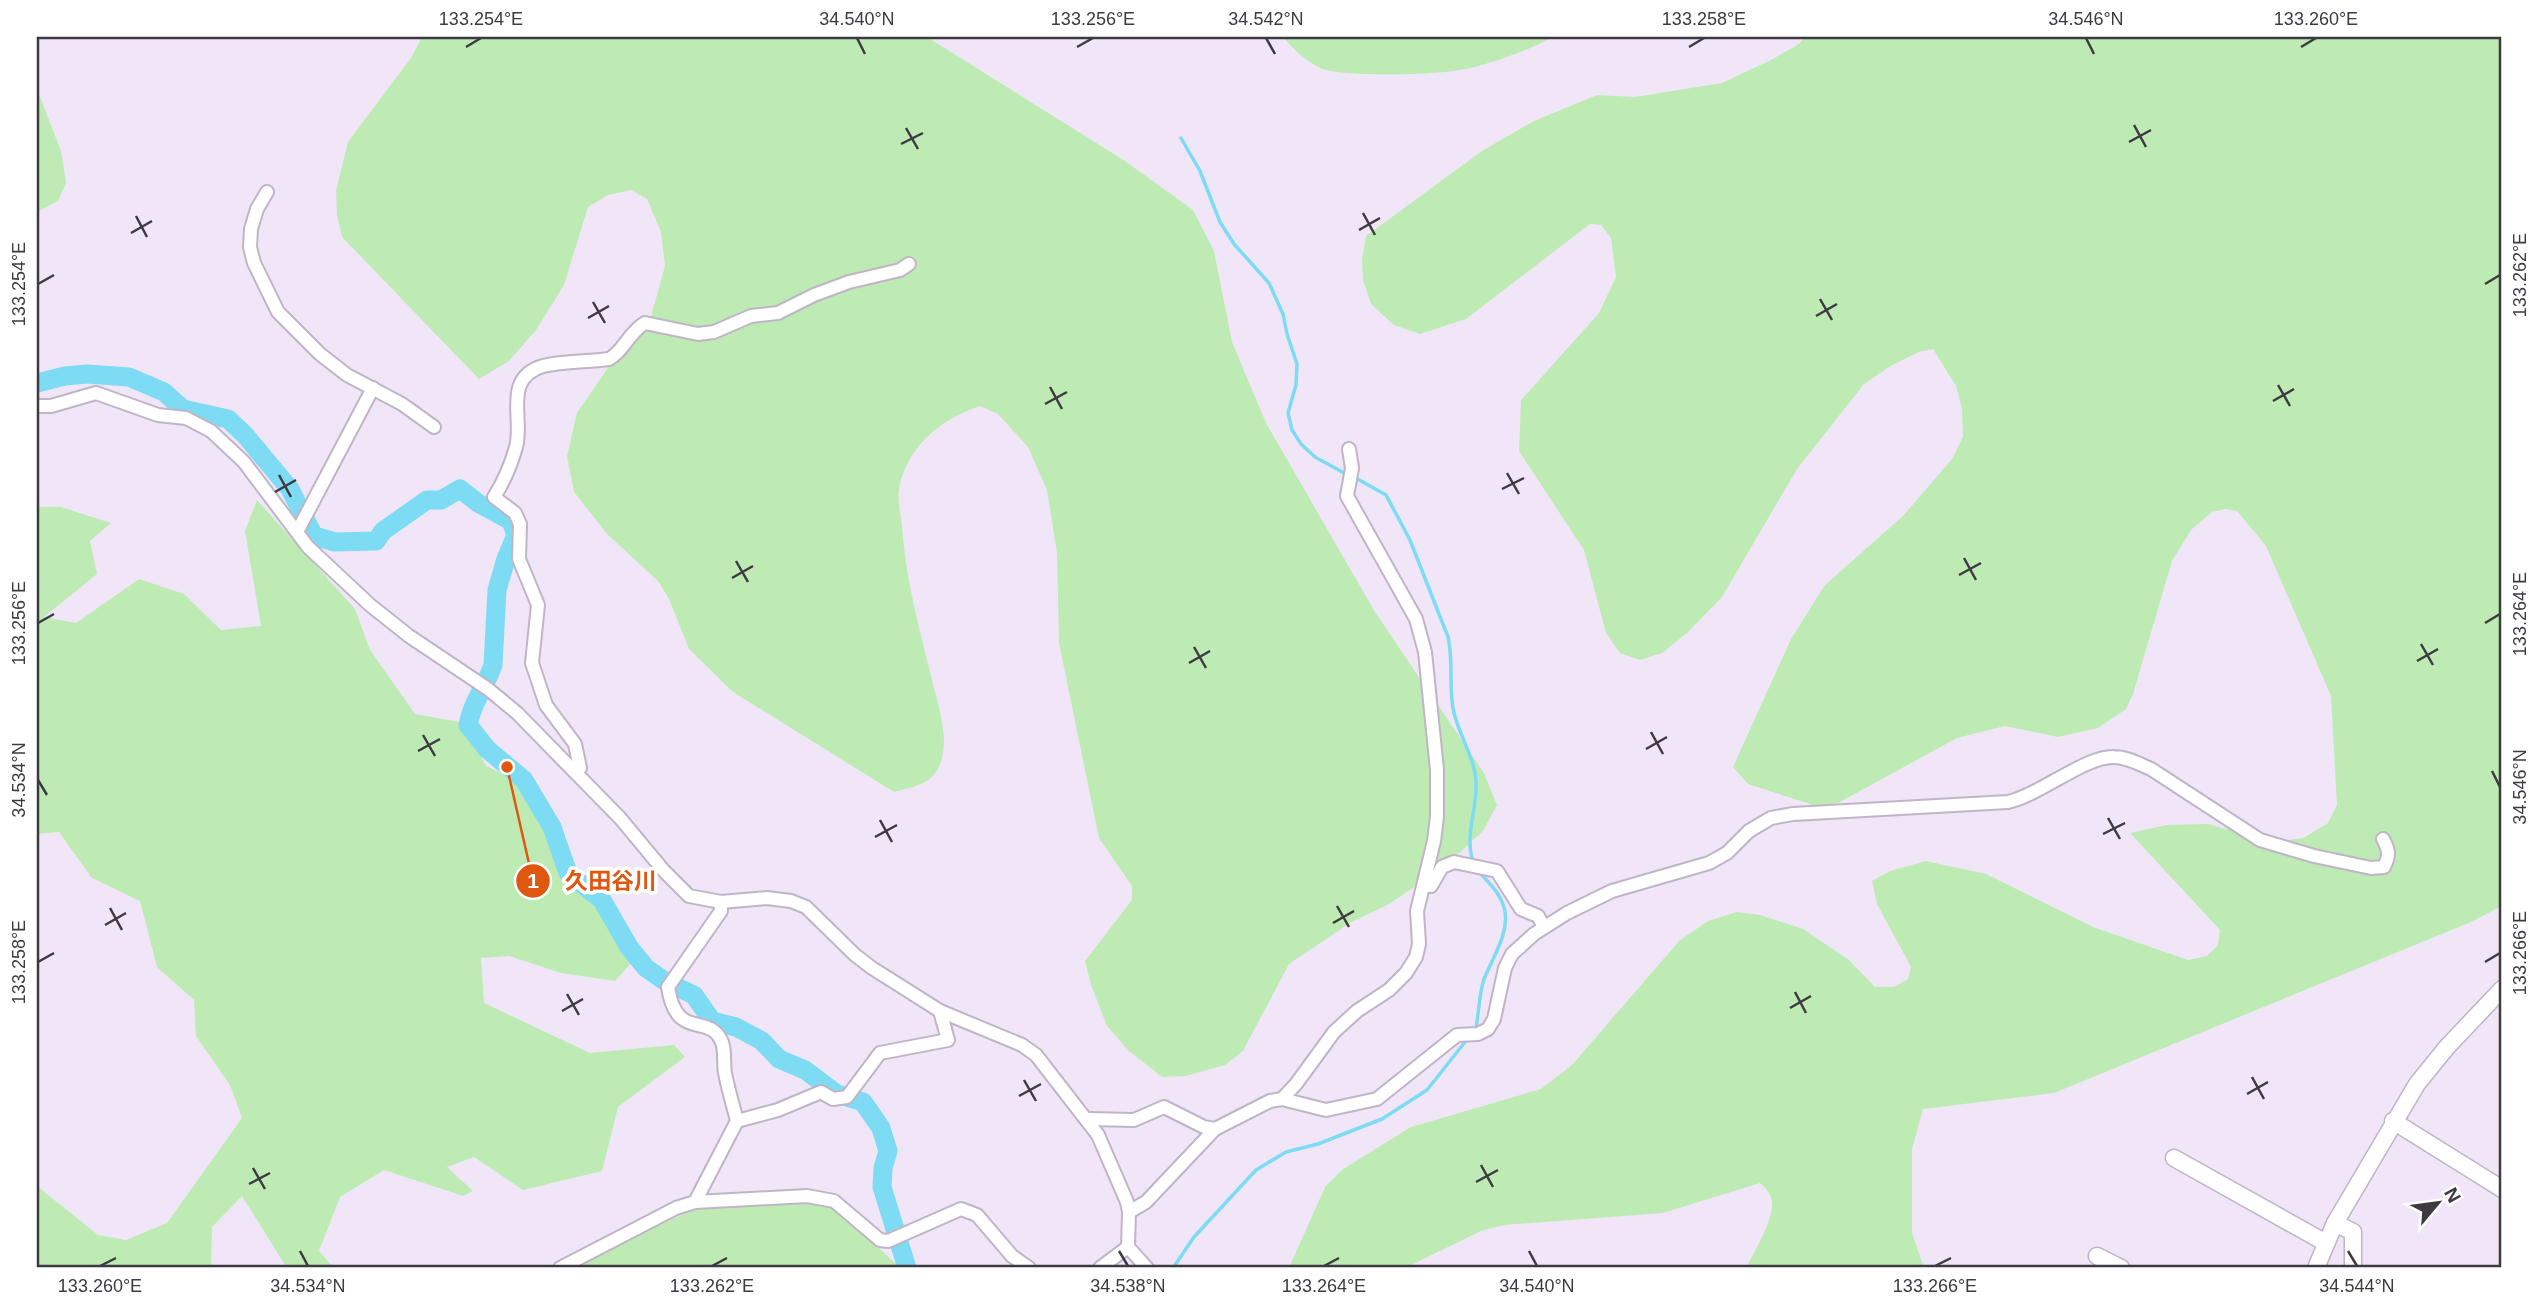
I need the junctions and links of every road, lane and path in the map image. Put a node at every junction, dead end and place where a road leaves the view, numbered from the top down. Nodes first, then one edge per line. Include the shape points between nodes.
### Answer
1 (267, 192) dead end
2 (909, 264) dead end
3 (373, 388) junction
4 (37, 406) edge
5 (433, 427) dead end
6 (1349, 449) dead end
7 (300, 528) junction
8 (576, 773) junction
9 (2383, 839) dead end
10 (1424, 886) junction
11 (721, 902) junction
12 (1544, 927) junction
13 (2502, 989) edge
14 (940, 1011) junction
15 (1282, 1099) junction
16 (1089, 1119) junction
17 (737, 1121) junction
18 (2393, 1121) junction
19 (1215, 1129) junction
20 (2174, 1158) dead end
21 (2502, 1189) edge
22 (695, 1202) junction
23 (1129, 1212) junction
24 (2335, 1223) junction
25 (2326, 1242) junction
26 (1128, 1247) junction
27 (2098, 1256) dead end
28 (559, 1268) edge
29 (1029, 1268) edge
30 (1100, 1268) edge
31 (1147, 1268) edge
32 (2121, 1268) edge
33 (2316, 1268) edge
34 (2353, 1268) edge

1 - 3 street via 257,209 250,247 278,312 320,354
2 - 8 street via 714,332 698,334 645,323 617,355 541,367 519,386 516,446 494,498 515,513 520,524 519,559 538,605 532,663 546,705 575,744 580,768
3 - 5 street
3 - 7 street
4 - 7 street via 96,393 158,415 186,418 211,431 244,462
6 - 10 street via 1352,468 1347,496 1416,619 1425,652 1437,817
7 - 8 street via 308,547 370,605 517,712
8 - 11 street via 690,896
9 - 12 street via 2388,860 2384,867 2371,868 2270,844 2151,769 2114,757 2096,759 2027,797 2008,802 1771,818 1709,863 1612,891
10 - 12 street via 1431,886 1442,867 1454,862 1497,871 1521,909 1538,916
10 - 15 street via 1417,911 1419,944 1406,973 1334,1032
11 - 14 street via 767,898 806,907 855,956
11 - 17 street via 721,911 668,987 678,1017 714,1031 722,1042
12 - 15 street via 1512,954 1488,1028 1478,1034 1457,1035 1377,1099 1326,1110
13 - 18 street via 2447,1047
14 - 16 street via 1036,1055
14 - 17 street via 948,1040 880,1053 847,1097 833,1099 821,1092
15 - 19 street
16 - 19 street via 1134,1120 1164,1107
16 - 23 street
17 - 22 street
18 - 21 street
18 - 24 street
19 - 23 street via 1146,1202
20 - 25 street
22 - 28 street
22 - 29 street via 807,1196 834,1201 880,1240 888,1241 961,1209 977,1215 1012,1256
23 - 26 street
24 - 25 street
24 - 34 street via 2353,1232
25 - 33 street
26 - 30 street
26 - 31 street
27 - 32 street

